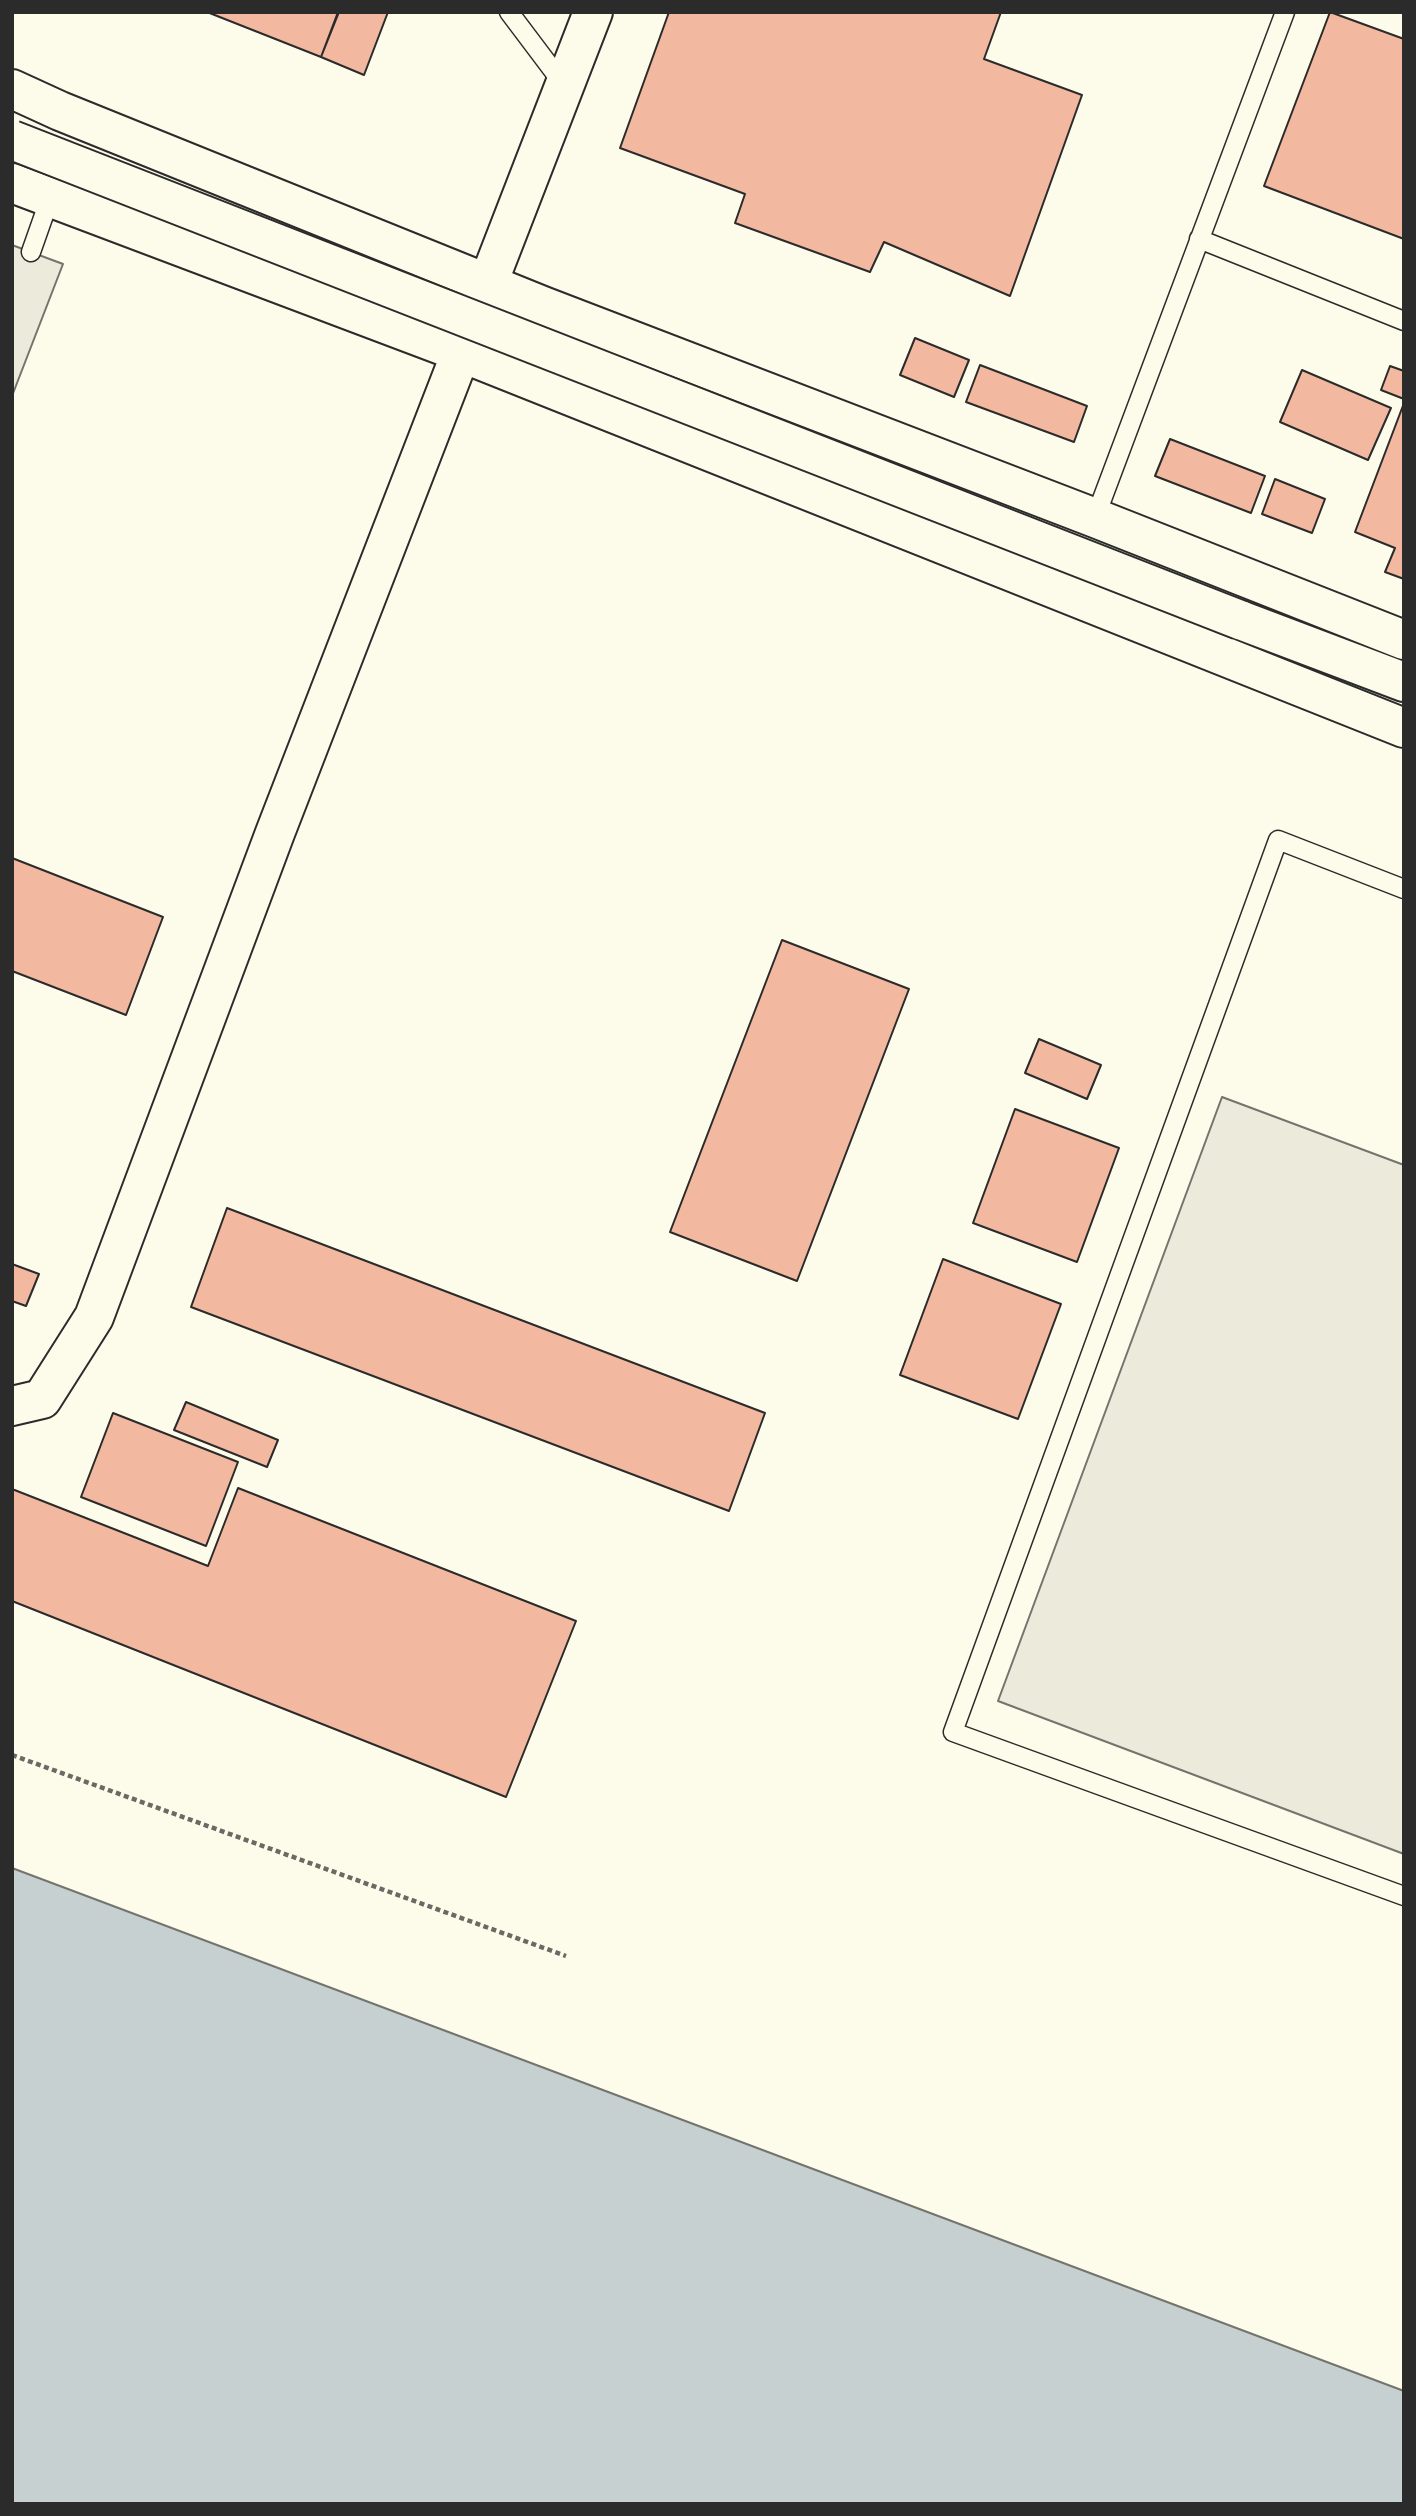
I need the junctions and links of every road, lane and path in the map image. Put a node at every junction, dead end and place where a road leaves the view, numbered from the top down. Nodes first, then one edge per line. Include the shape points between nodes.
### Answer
1 (509, 12) edge
2 (593, 12) edge
3 (1285, 12) edge
4 (564, 85) junction
5 (12, 89) edge
6 (12, 140) edge
7 (12, 183) edge
8 (50, 198) junction
9 (1199, 239) junction
10 (31, 252) dead end
11 (487, 284) junction
12 (1404, 321) edge
13 (460, 352) junction
14 (1096, 518) junction
15 (1404, 640) edge
16 (1404, 682) edge
17 (1404, 728) edge
18 (1404, 889) edge
19 (12, 1406) edge
20 (12, 1755) edge
21 (1404, 1896) edge
22 (566, 1955) dead end

1 - 4 lane
2 - 4 main road
3 - 9 lane
4 - 11 main road
5 - 11 main road
6 - 16 main road, bridge
7 - 8 main road
8 - 10 lane
8 - 13 main road
9 - 12 lane
9 - 14 lane
11 - 13 main road
11 - 14 main road
13 - 17 main road
13 - 19 main road via 94,1317 42,1399
14 - 15 main road
18 - 21 lane via 1278,839 953,1732
20 - 22 path

